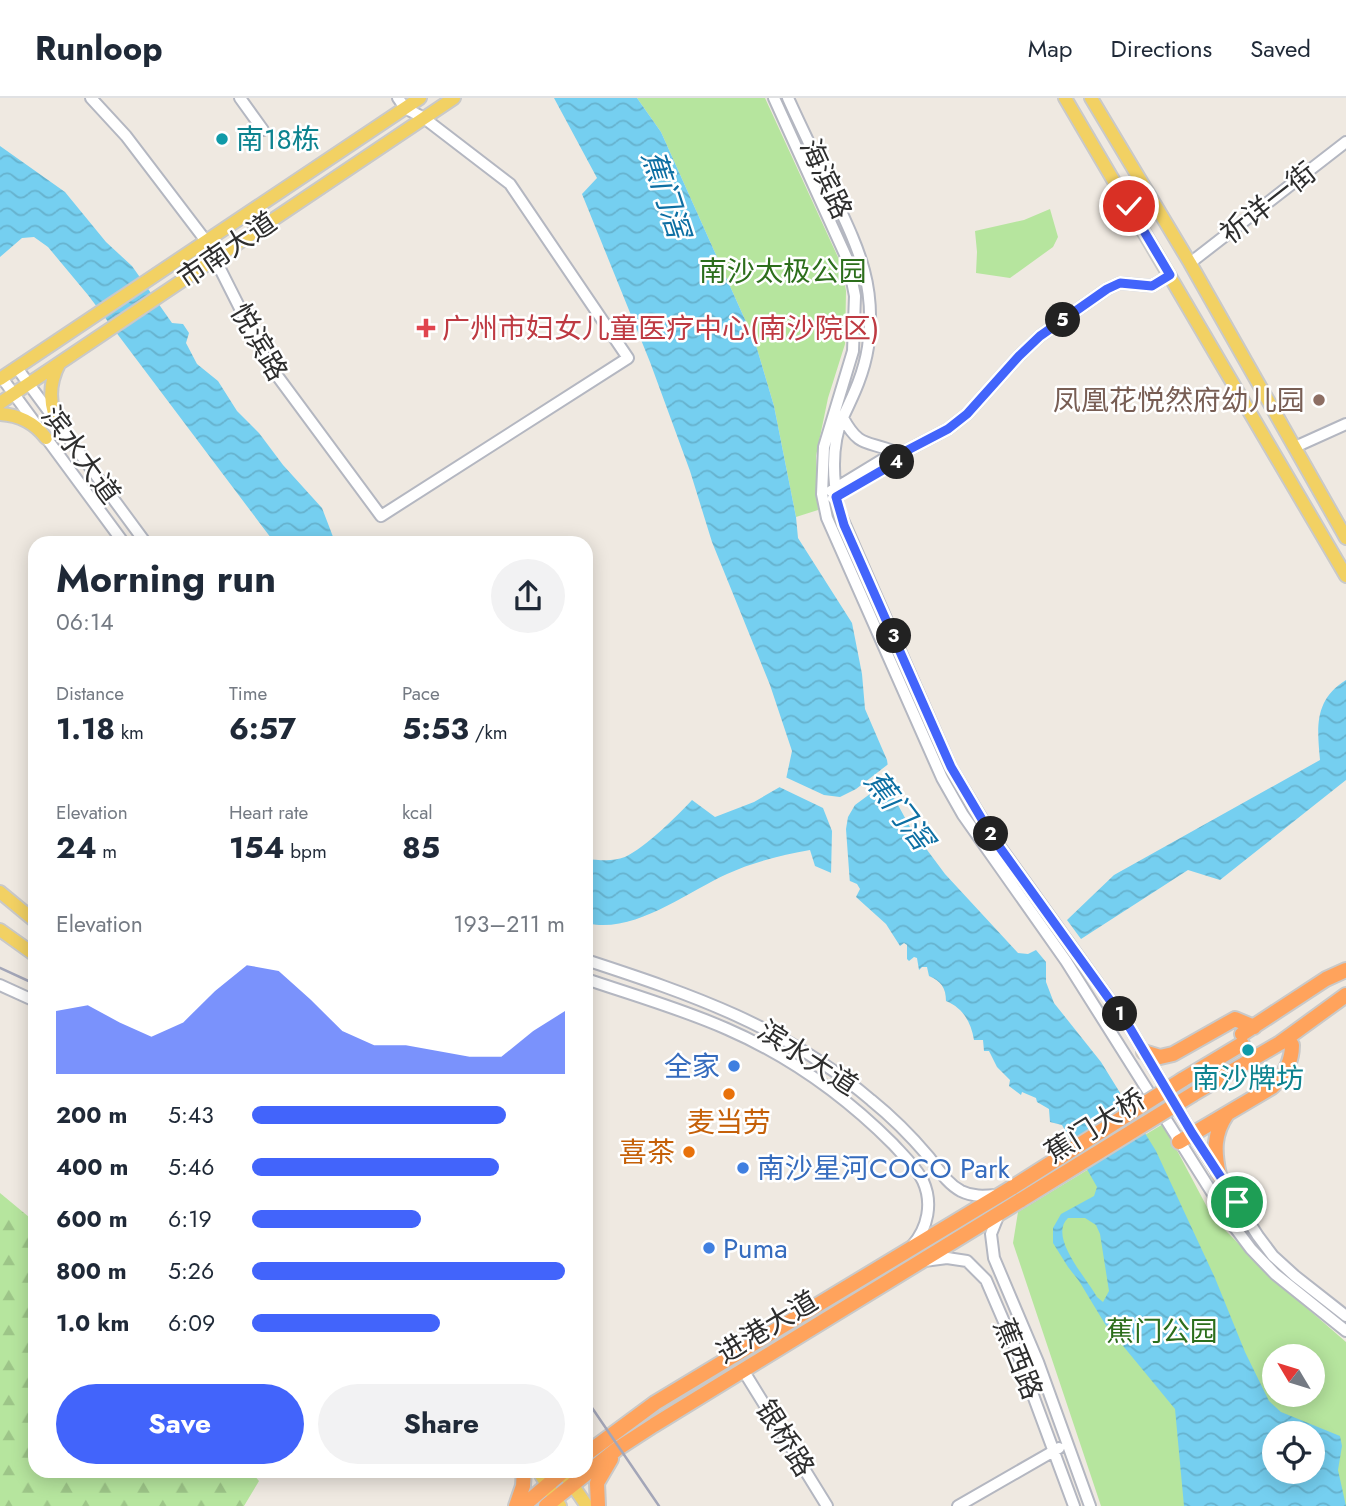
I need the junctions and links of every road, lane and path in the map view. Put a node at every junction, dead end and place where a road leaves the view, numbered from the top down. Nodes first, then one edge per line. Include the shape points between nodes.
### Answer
1 (90, 98) edge
2 (240, 98) edge
3 (420, 98) edge
4 (454, 98) edge
5 (774, 98) edge
6 (788, 98) edge
7 (1065, 98) edge
8 (1091, 98) edge
9 (401, 103) edge
10 (424, 118) junction
11 (263, 130) dead end
12 (1346, 142) edge
13 (206, 241) junction
14 (214, 259) junction
15 (1190, 263) junction
16 (1170, 275) junction
17 (60, 363) junction
18 (17, 368) junction
19 (1, 378) edge
20 (28, 384) junction
21 (13, 394) junction
22 (0, 403) edge
23 (0, 414) edge
24 (842, 418) junction
25 (1346, 424) edge
26 (60, 427) junction
27 (46, 438) junction
28 (1295, 447) junction
29 (899, 452) junction
30 (836, 493) junction
31 (823, 497) junction
32 (119, 536) edge
33 (141, 536) edge
34 (1346, 538) edge
35 (1346, 576) edge
36 (0, 895) edge
37 (28, 916) edge
38 (0, 930) edge
39 (28, 950) edge
40 (593, 962) edge
41 (1346, 971) edge
42 (593, 981) edge
43 (0, 985) edge
44 (1346, 997) edge
45 (28, 998) edge
46 (1245, 1037) junction
47 (1292, 1045) junction
48 (1144, 1052) junction
49 (1256, 1062) junction
50 (1228, 1112) junction
51 (1192, 1133) junction
52 (1179, 1142) junction
53 (1219, 1175) junction
54 (1013, 1187) joint
55 (1000, 1195) junction
56 (1021, 1200) joint
57 (999, 1214) junction
58 (907, 1251) junction
59 (921, 1262) junction
60 (1001, 1274) junction
61 (986, 1280) junction
62 (1346, 1316) edge
63 (1346, 1331) edge
64 (743, 1370) junction
65 (607, 1437) junction
66 (593, 1441) edge
67 (1067, 1443) junction
68 (593, 1448) edge
69 (617, 1449) junction
70 (1054, 1451) junction
71 (593, 1461) edge
72 (524, 1478) edge
73 (542, 1478) edge
74 (564, 1478) edge
75 (569, 1478) edge
76 (552, 1499) edge
77 (516, 1506) edge
78 (523, 1506) edge
79 (587, 1506) edge
80 (598, 1506) edge
81 (827, 1506) edge
82 (958, 1506) edge
83 (1074, 1506) edge
84 (1090, 1506) edge

1 - 13 street, 悦滨路 via 126,136
2 - 11 street
3 - 9 main road, 市南大道
3 - 10 street
4 - 10 main road, 市南大道
5 - 31 street, 海滨路 via 849,261 855,296 853,351 824,447
6 - 24 street, 海滨路 via 865,271 868,347 859,384
7 - 16 main road
8 - 15 main road
9 - 10 street
9 - 13 main road, 市南大道
10 - 14 main road, 市南大道
10 - 14 street, 悦滨路 via 510,184 628,358 381,516 267,362
12 - 15 street, 祈详一街
13 - 14 street, 悦滨路
13 - 18 main road, 市南大道
14 - 17 main road, 市南大道
15 - 28 main road
16 - 29 street via 1152,286 1120,283 1107,289 1040,336 948,429
16 - 35 main road
17 - 20 main road, 市南大道
17 - 26 main road via 51,391
18 - 19 main road, 市南大道
18 - 20 street, 滨水大道
19 - 21 street, 滨水大道
20 - 21 main road, 市南大道
20 - 26 street, 滨水大道
21 - 22 main road, 市南大道
21 - 27 street, 滨水大道
23 - 27 main road via 24,419
24 - 29 street via 865,443
24 - 30 street, 海滨路 via 835,454
25 - 28 street
26 - 33 street, 滨水大道
27 - 32 street, 滨水大道
28 - 34 main road
29 - 30 street via 900,460
30 - 31 street
30 - 48 street, 海滨路 via 844,525 951,767 993,838
31 - 52 street, 海滨路 via 832,534 942,778
36 - 37 main road
38 - 39 main road
40 - 55 street, 滨水大道 via 711,1003 778,1034 878,1105 955,1188 978,1196
41 - 46 highway via 1326,979
42 - 58 street, 滨水大道 via 748,1039 810,1075 866,1119 916,1170 926,1190 925,1223
43 - 45 street
44 - 47 highway
44 - 49 highway
46 - 48 highway via 1235,1019 1173,1054 1160,1058
46 - 54 highway, 蕉门大桥, bridge via 1222,1047 1199,1072
47 - 49 highway
47 - 50 highway via 1289,1065 1280,1080
48 - 51 street, 海滨路
49 - 56 highway, 蕉门大桥, bridge via 1232,1079 1209,1084
50 - 51 highway
50 - 53 highway via 1214,1146
51 - 52 highway
51 - 53 street, 海滨路
52 - 63 street, 海滨路 via 1251,1249
53 - 62 street, 海滨路 via 1273,1256
54 - 55 highway, 进港大道
55 - 58 highway, 进港大道
56 - 57 highway, 进港大道
57 - 59 highway, 进港大道
57 - 60 street, 蕉西路 via 991,1234
58 - 65 highway, 进港大道 via 655,1403
59 - 61 street, 蕉西路 via 967,1261
59 - 64 highway, 进港大道
60 - 61 street via 993,1271
60 - 67 street, 蕉西路
61 - 70 street, 蕉西路
64 - 69 highway, 进港大道
64 - 81 street, 银桥路
65 - 66 highway
65 - 68 highway, 进港大道
67 - 70 street
67 - 84 street, 蕉西路
69 - 71 highway, 进港大道
69 - 80 highway via 597,1483
70 - 82 street
70 - 83 street, 蕉西路
72 - 77 highway
73 - 76 main road
74 - 76 highway, 进港大道
75 - 79 main road
76 - 78 highway, 进港大道

